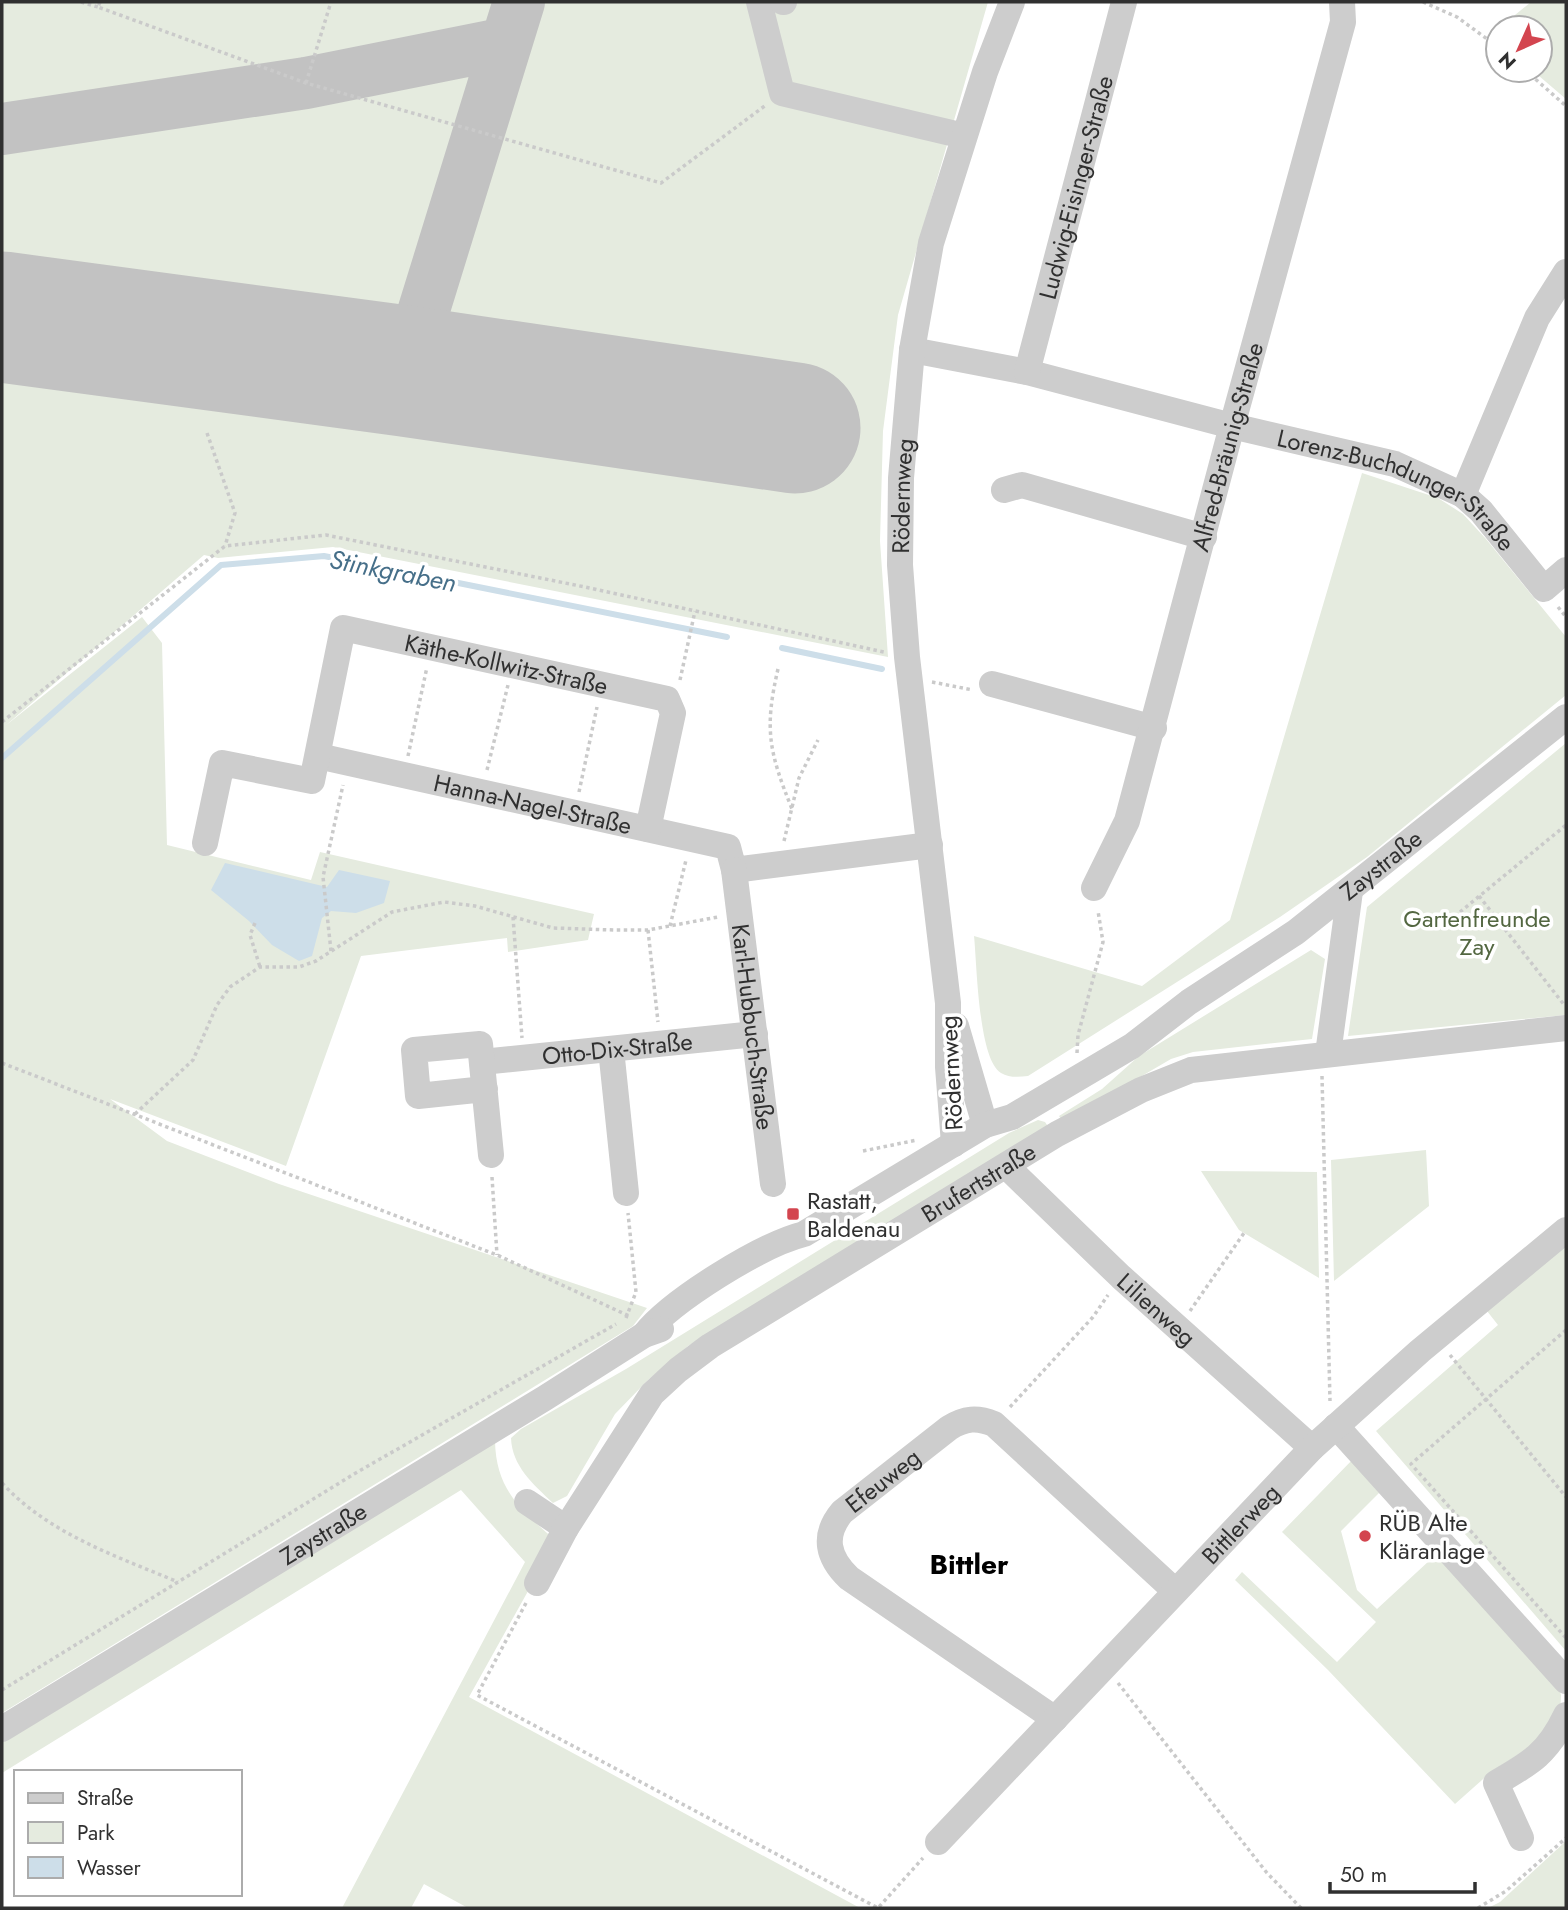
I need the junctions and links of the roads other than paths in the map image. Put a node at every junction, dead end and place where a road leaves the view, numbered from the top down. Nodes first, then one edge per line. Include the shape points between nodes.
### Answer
1 (759, 2) edge
2 (1012, 2) edge
3 (1124, 2) edge
4 (1342, 2) edge
5 (964, 136) junction
6 (1566, 272) edge
7 (912, 350) junction
8 (1027, 372) junction
9 (1232, 426) junction
10 (1004, 490) dead end
11 (1463, 495) junction
12 (1204, 537) junction
13 (1566, 570) edge
14 (992, 684) road end
15 (1566, 717) edge
16 (1154, 728) junction
17 (318, 756) junction
18 (648, 829) junction
19 (205, 843) dead end
20 (930, 845) junction
21 (734, 870) junction
22 (1094, 888) road end
23 (1350, 891) junction
24 (1189, 1002) junction
25 (948, 1003) junction
26 (1566, 1028) edge
27 (755, 1034) junction
28 (611, 1049) junction
29 (1325, 1055) junction
30 (482, 1062) junction
31 (485, 1089) junction
32 (985, 1125) junction
33 (954, 1144) junction
34 (491, 1155) road end
35 (1006, 1167) junction
36 (773, 1184) dead end
37 (626, 1193) road end
38 (1566, 1230) edge
39 (1336, 1426) junction
40 (1312, 1448) junction
41 (527, 1502) dead end
42 (566, 1528) junction
43 (537, 1583) road end
44 (1174, 1590) junction
45 (1566, 1681) edge
46 (1566, 1715) edge
47 (1055, 1719) junction
48 (2, 1729) edge
49 (1521, 1838) dead end
50 (938, 1842) road end

1 - 5 street via 782,93
2 - 5 street, Rödernweg
3 - 8 street, Ludwig-Eisinger-Straße
4 - 9 street, Alfred-Bräunig-Straße via 1343,22
5 - 7 street, Rödernweg via 930,243
6 - 11 street via 1537,318
7 - 8 street, Lorenz-Buchdunger-Straße
7 - 20 street, Rödernweg via 901,478 900,565
8 - 9 street, Lorenz-Buchdunger-Straße
9 - 11 street, Lorenz-Buchdunger-Straße via 1395,464
9 - 12 street, Alfred-Bräunig-Straße
10 - 12 street via 1022,485
11 - 13 street, Lorenz-Buchdunger-Straße via 1544,589
12 - 16 street, Alfred-Bräunig-Straße
14 - 16 street
15 - 23 street, Zaystraße
16 - 22 street, Alfred-Bräunig-Straße via 1127,821
17 - 18 street, Hanna-Nagel-Straße
17 - 18 street, Käthe-Kollwitz-Straße via 343,628 667,699 673,713
17 - 19 street via 312,781 222,763
18 - 21 street, Hanna-Nagel-Straße via 728,847
20 - 21 street
20 - 25 street, Rödernweg
21 - 27 street, Karl-Hubbuch-Straße
23 - 24 street, Zaystraße via 1246,967
23 - 29 street
24 - 32 street, Zaystraße via 1077,1060 1005,1105
24 - 32 street, Zaystraße via 1132,1046 1012,1117
25 - 32 street, Rödernweg
25 - 33 street, Rödernweg
26 - 29 street, Brufertstraße
27 - 28 street, Otto-Dix-Straße
27 - 36 street, Karl-Hubbuch-Straße
28 - 30 street, Otto-Dix-Straße
28 - 37 street
29 - 35 street, Brufertstraße via 1215,1066 1166,1078 1057,1134
30 - 31 street
30 - 31 street via 480,1044 414,1050 418,1096
31 - 34 street
32 - 33 street, Zaystraße
33 - 48 street, Zaystraße via 804,1234 762,1250 659,1316 637,1325 545,1398
35 - 40 street, Lilienweg
35 - 42 street, Brufertstraße via 710,1346 678,1370 652,1394
38 - 39 street, Bittlerweg
39 - 40 street, Bittlerweg
39 - 45 street
40 - 44 street, Bittlerweg
41 - 42 street
42 - 43 street, Brufertstraße
44 - 47 street, Bittlerweg
44 - 47 street, Efeuweg via 994,1424 982,1419 949,1428 842,1512 832,1523 830,1550 849,1578
46 - 49 street via 1555,1739 1535,1761 1496,1783
47 - 50 street, Bittlerweg

